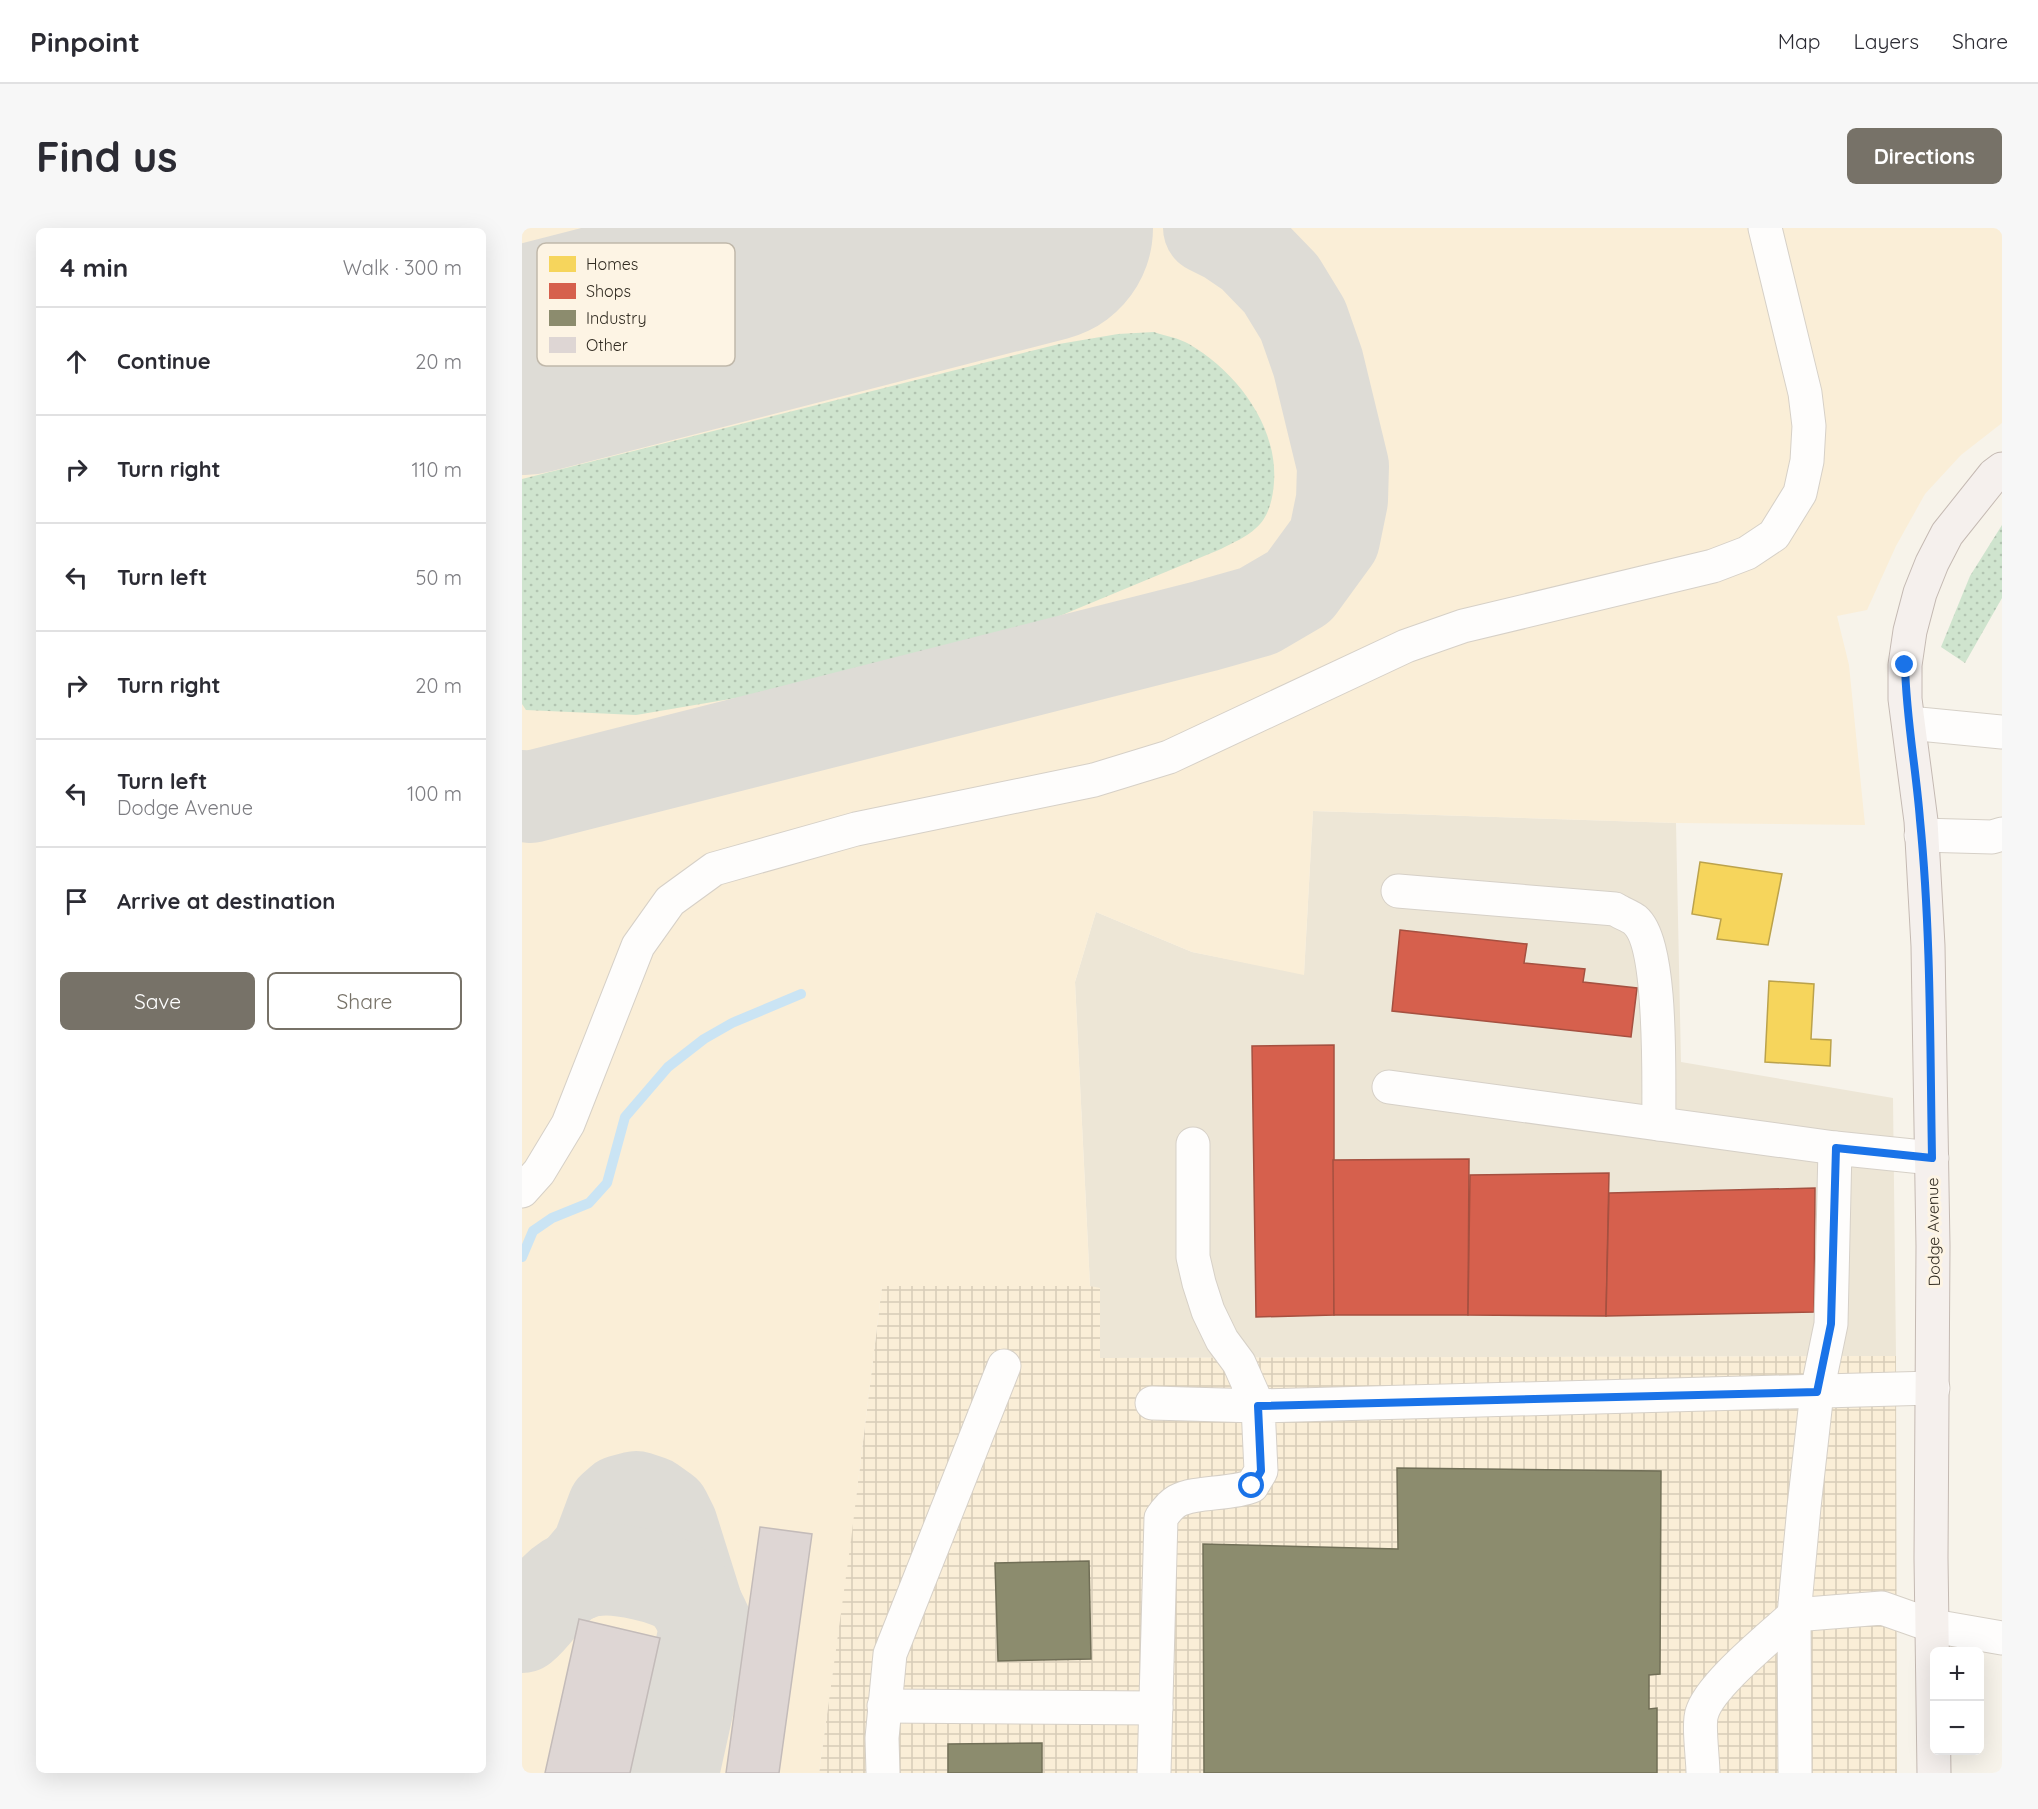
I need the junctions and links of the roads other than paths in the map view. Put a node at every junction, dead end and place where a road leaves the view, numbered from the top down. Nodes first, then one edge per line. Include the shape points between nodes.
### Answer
1 (1765, 228) edge
2 (2002, 469) edge
3 (1909, 723) junction
4 (2002, 732) edge
5 (2002, 834) edge
6 (1921, 835) junction
7 (1398, 891) dead end
8 (1389, 1087) dead end
9 (1659, 1124) junction
10 (1193, 1144) dead end
11 (1836, 1148) junction
12 (1932, 1158) junction
13 (522, 1191) edge
14 (1004, 1366) dead end
15 (1933, 1388) junction
16 (1817, 1392) junction
17 (1152, 1403) dead end
18 (1258, 1406) junction
19 (1794, 1615) junction
20 (1933, 1626) junction
21 (2002, 1638) edge
22 (884, 1706) junction
23 (1156, 1708) junction
24 (883, 1773) edge
25 (1154, 1773) edge
26 (1703, 1773) edge
27 (1795, 1773) edge
28 (1934, 1773) edge

1 - 13 street via 1796,351 1809,426 1808,461 1800,493 1774,535 1747,553 1713,566 1463,626 1406,646 1169,757 1094,780 856,829 714,869 670,901 638,946 568,1124 539,1172
2 - 3 main road, Dodge Avenue via 1947,534 1920,593 1905,665
3 - 4 street
3 - 6 main road, Dodge Avenue
5 - 6 street
6 - 12 main road, Dodge Avenue via 1928,946
7 - 9 street via 1615,909 1636,921 1648,945 1657,992
8 - 9 street
9 - 11 street
10 - 18 street via 1193,1257 1199,1283 1208,1311 1239,1363
11 - 12 street
11 - 16 street via 1831,1324
12 - 15 main road, Dodge Avenue
14 - 22 street via 890,1654
15 - 16 street
15 - 20 main road, Dodge Avenue
16 - 18 street
16 - 19 street
17 - 18 street
18 - 23 street via 1261,1471 1252,1486 1238,1492 1178,1501 1161,1518
19 - 20 street via 1882,1608
19 - 26 street via 1728,1676 1708,1700 1701,1714
19 - 27 street
20 - 21 street
20 - 28 main road, Dodge Avenue
22 - 23 street
22 - 24 street
23 - 25 street

